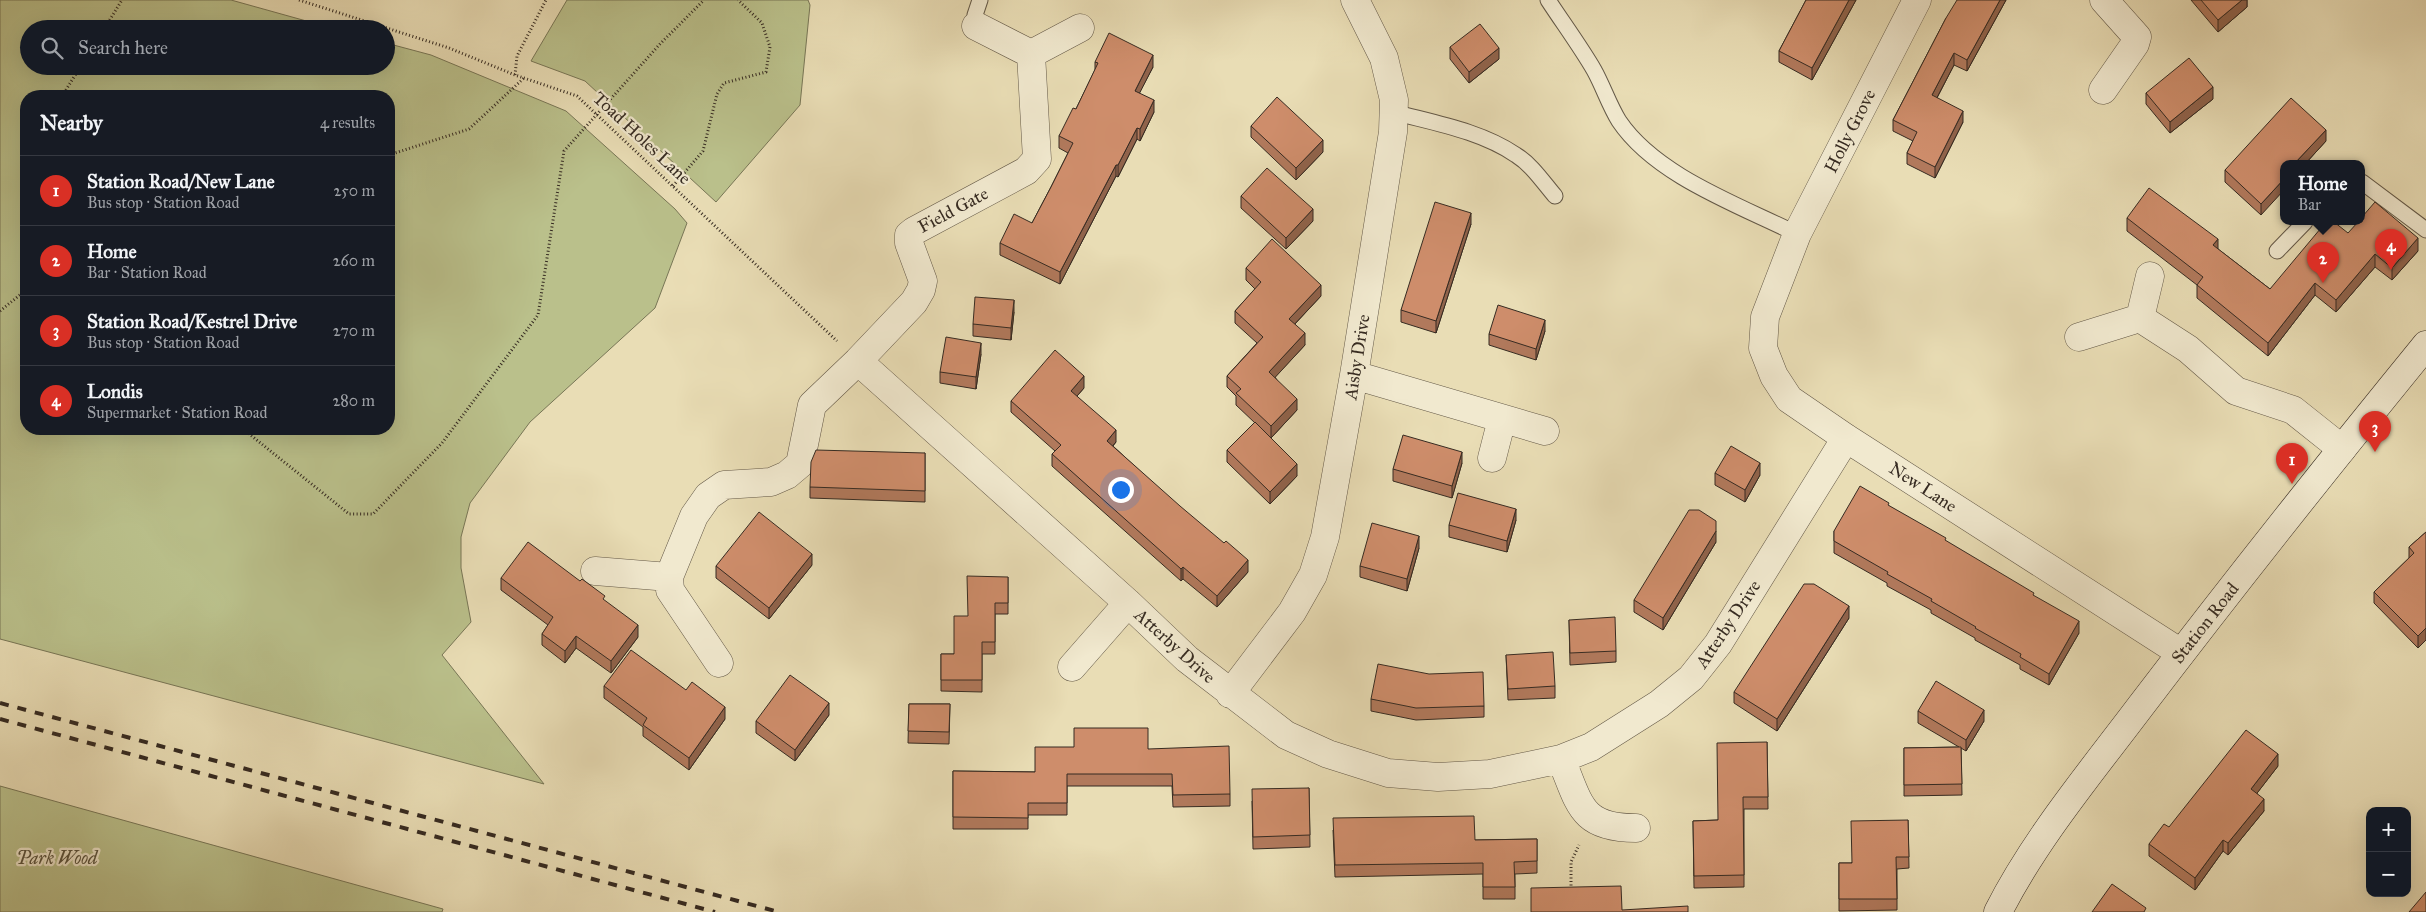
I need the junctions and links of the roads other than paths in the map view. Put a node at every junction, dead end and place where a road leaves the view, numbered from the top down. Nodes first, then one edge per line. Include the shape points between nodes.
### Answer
1 (1355, 0) edge
2 (1548, 0) edge
3 (1917, 0) edge
4 (2104, 0) edge
5 (978, 13) edge
6 (1080, 28) dead end
7 (1031, 54) junction
8 (2103, 90) dead end
9 (1393, 112) junction
10 (2365, 184) edge
11 (1556, 196) dead end
12 (2301, 225) edge
13 (2426, 230) edge
14 (1797, 234) junction
15 (2277, 251) dead end
16 (1785, 262) joint
17 (2150, 276) dead end
18 (2140, 318) junction
19 (2080, 337) dead end
20 (2426, 345) edge
21 (858, 361) junction
22 (1354, 375) junction
23 (1502, 419) junction
24 (1544, 431) dead end
25 (1846, 438) junction
26 (2342, 449) junction
27 (1492, 458) dead end
28 (595, 571) dead end
29 (669, 577) junction
30 (1128, 603) junction
31 (2181, 653) junction
32 (719, 663) dead end
33 (1072, 667) dead end
34 (1230, 694) junction
35 (1561, 759) junction
36 (1636, 828) dead end
37 (1998, 912) edge

1 - 9 street, Aisby Drive via 1384,58 1394,100
2 - 14 lane via 1593,69 1620,121 1640,144 1690,181
3 - 14 street, Holly Grove
4 - 8 street via 2137,36 2135,44
5 - 7 street
6 - 7 street
7 - 21 street, Field Gate via 1037,159 1026,171 914,230 909,243 922,281 921,290 914,302
9 - 11 lane via 1498,145 1517,155
9 - 22 street, Aisby Drive via 1393,132
10 - 13 lane
12 - 15 lane
14 - 16 street, Holly Grove
16 - 25 street, New Lane via 1765,318 1764,348 1774,376 1789,399
17 - 18 street
18 - 19 street
18 - 26 street via 2188,349 2236,391 2293,410
20 - 26 street, Station Road
21 - 29 street via 812,405 800,464 771,482 724,485 708,496 694,516
21 - 30 street, Atterby Drive
22 - 23 street
22 - 34 street, Aisby Drive via 1325,537 1313,575 1292,612
23 - 24 street
23 - 27 street
25 - 31 street, New Lane
25 - 35 street, Atterby Drive via 1718,644 1691,678 1659,704 1591,747
26 - 31 street, Station Road
28 - 29 street
29 - 32 street via 670,590
30 - 33 street
30 - 34 street, Atterby Drive via 1187,659
31 - 37 street, Station Road via 2072,797 2010,888
34 - 35 street, Atterby Drive via 1286,735 1328,754 1388,773 1438,777 1490,774
35 - 36 street via 1578,799 1591,819 1614,828

